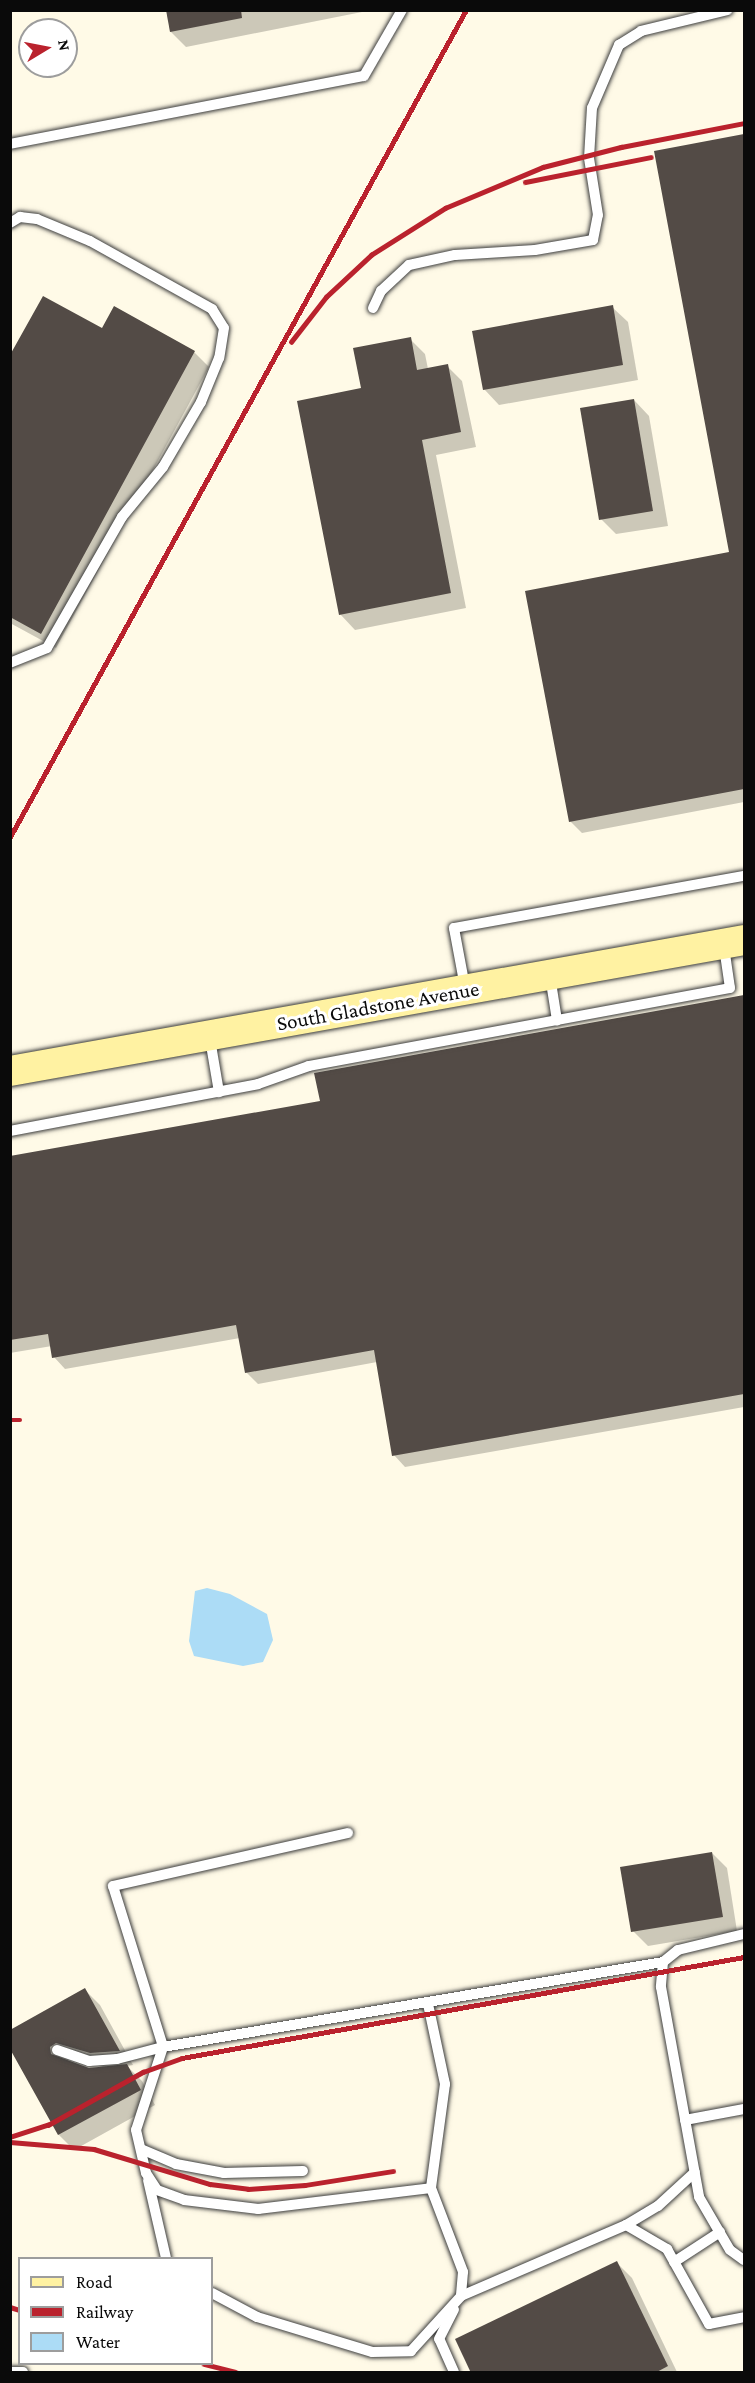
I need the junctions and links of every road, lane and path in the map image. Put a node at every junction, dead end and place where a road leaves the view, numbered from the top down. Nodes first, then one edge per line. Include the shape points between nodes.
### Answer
1 (402, 10) edge
2 (728, 10) edge
3 (10, 144) edge
4 (10, 223) edge
5 (373, 308) dead end
6 (10, 663) edge
7 (744, 876) edge
8 (734, 942) edge
9 (550, 975) junction
10 (465, 990) junction
11 (557, 1020) junction
12 (209, 1035) junction
13 (10, 1071) edge
14 (219, 1092) junction
15 (10, 1131) edge
16 (348, 1833) dead end
17 (744, 1934) edge
18 (663, 1962) junction
19 (428, 2004) junction
20 (163, 2047) junction
21 (57, 2050) dead end
22 (744, 2109) edge
23 (685, 2120) junction
24 (141, 2150) junction
25 (303, 2171) dead end
26 (695, 2172) junction
27 (146, 2173) junction
28 (431, 2188) junction
29 (626, 2225) junction
30 (720, 2232) junction
31 (166, 2257) edge
32 (744, 2260) edge
33 (674, 2262) junction
34 (213, 2294) edge
35 (461, 2296) junction
36 (744, 2317) edge
37 (10, 2372) edge
38 (23, 2373) edge
39 (454, 2373) edge

1 - 3 lane via 364,76
2 - 5 lane via 641,31 619,45 603,74 592,108 589,158 598,215 593,240 535,250 456,255 409,265 381,291
4 - 6 lane via 20,217 38,219 90,241 212,309 224,328 219,358 201,402 163,467 122,517 47,648
7 - 10 lane via 454,928
8 - 9 street, South Gladstone Avenue
8 - 11 lane via 730,988
9 - 10 street, South Gladstone Avenue
9 - 11 lane
10 - 12 street, South Gladstone Avenue
11 - 14 lane via 309,1066 258,1084
12 - 13 street, South Gladstone Avenue
12 - 14 lane
14 - 15 lane
16 - 20 lane via 113,1886
17 - 18 lane via 678,1950
18 - 19 lane
18 - 23 lane via 661,1987
19 - 20 lane
19 - 28 lane via 445,2084
20 - 21 lane via 99,2061
20 - 24 lane via 136,2130
22 - 23 lane
23 - 26 lane
24 - 25 lane via 176,2164 224,2173
24 - 27 lane
26 - 29 lane via 658,2206
26 - 30 lane via 699,2197
27 - 28 lane via 157,2190 184,2200 258,2209
27 - 31 lane
28 - 35 lane via 463,2272
29 - 33 lane via 667,2249
29 - 35 lane
30 - 32 lane via 730,2250
30 - 33 lane
33 - 36 lane via 709,2324
34 - 35 lane via 257,2317 372,2352 411,2351
35 - 39 lane via 439,2338
37 - 38 lane

